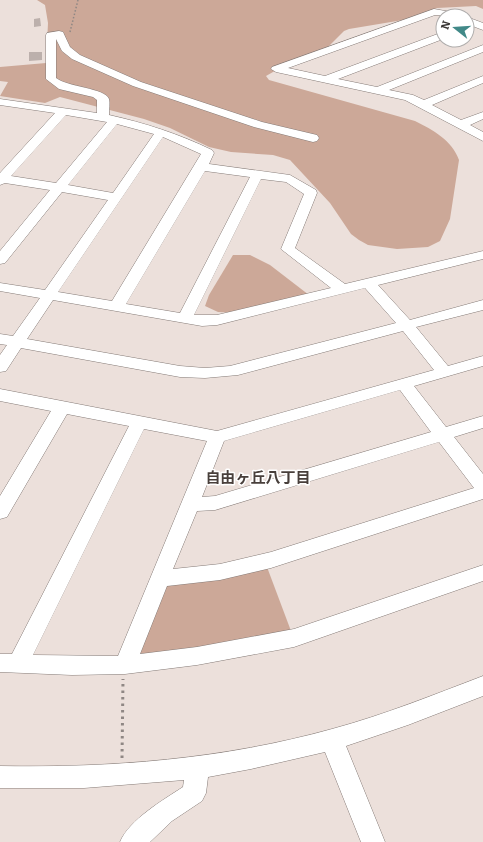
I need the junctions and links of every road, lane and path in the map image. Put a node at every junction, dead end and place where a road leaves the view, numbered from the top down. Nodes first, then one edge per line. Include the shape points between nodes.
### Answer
1 (78, 0) edge
2 (435, 12) edge
3 (435, 38) edge
4 (483, 48) edge
5 (66, 49) junction
6 (327, 79) junction
7 (483, 79) edge
8 (376, 90) junction
9 (0, 102) edge
10 (12, 104) junction
11 (423, 105) junction
12 (63, 111) junction
13 (483, 115) edge
14 (0, 116) edge
15 (108, 118) junction
16 (460, 125) junction
17 (160, 133) junction
18 (483, 137) edge
19 (313, 138) dead end
20 (201, 167) junction
21 (257, 175) junction
22 (1, 179) edge
23 (59, 187) junction
24 (116, 197) junction
25 (483, 255) edge
26 (0, 260) edge
27 (369, 284) junction
28 (0, 287) edge
29 (342, 290) junction
30 (49, 296) junction
31 (483, 305) edge
32 (116, 306) junction
33 (185, 318) junction
34 (406, 325) junction
35 (0, 338) edge
36 (18, 342) junction
37 (483, 361) edge
38 (0, 368) edge
39 (445, 372) junction
40 (404, 384) junction
41 (0, 395) edge
42 (62, 407) junction
43 (139, 422) junction
44 (483, 422) edge
45 (442, 435) junction
46 (217, 437) junction
47 (483, 488) edge
48 (483, 492) edge
49 (190, 504) junction
50 (0, 512) edge
51 (483, 573) edge
52 (159, 579) junction
53 (9, 664) edge
54 (125, 665) junction
55 (483, 686) edge
56 (332, 740) junction
57 (197, 767) junction
58 (122, 776) junction
59 (0, 777) edge
60 (132, 842) edge
61 (373, 842) edge

1 - 5 path
2 - 6 street via 276,69
3 - 6 street
4 - 8 street
5 - 15 street via 59,34 51,35 51,79 61,86 98,95 103,99
5 - 19 street via 137,84 258,125
6 - 8 street
7 - 11 street
8 - 11 street via 409,97
9 - 10 street
10 - 12 street
10 - 14 street
11 - 16 street
12 - 15 street
12 - 22 street
13 - 16 street
15 - 17 street
15 - 23 street
16 - 18 street
17 - 20 street via 185,140 208,153
17 - 24 street
20 - 21 street
20 - 32 street
21 - 29 street via 290,179 312,193 288,249
21 - 33 street
22 - 23 street
23 - 24 street
23 - 26 street
24 - 30 street
25 - 27 street
27 - 29 street
27 - 34 street
28 - 30 street
29 - 33 street via 217,320
30 - 32 street
30 - 36 street
31 - 34 street
32 - 33 street
34 - 36 street via 216,374 195,374
34 - 39 street
35 - 36 street
36 - 38 street
37 - 39 street
39 - 40 street
40 - 45 street
40 - 46 street
41 - 42 street
42 - 43 street
42 - 50 street
43 - 46 street
43 - 53 street
44 - 45 street
45 - 47 street
45 - 49 street via 215,503
46 - 49 street
48 - 52 street via 271,560 220,572
49 - 52 street
51 - 54 street via 294,638 197,656
52 - 54 street
53 - 54 street
54 - 58 path
55 - 56 street via 375,727
56 - 57 street
56 - 61 street
57 - 58 street
57 - 60 street via 194,793 164,813
58 - 59 street via 42,779

